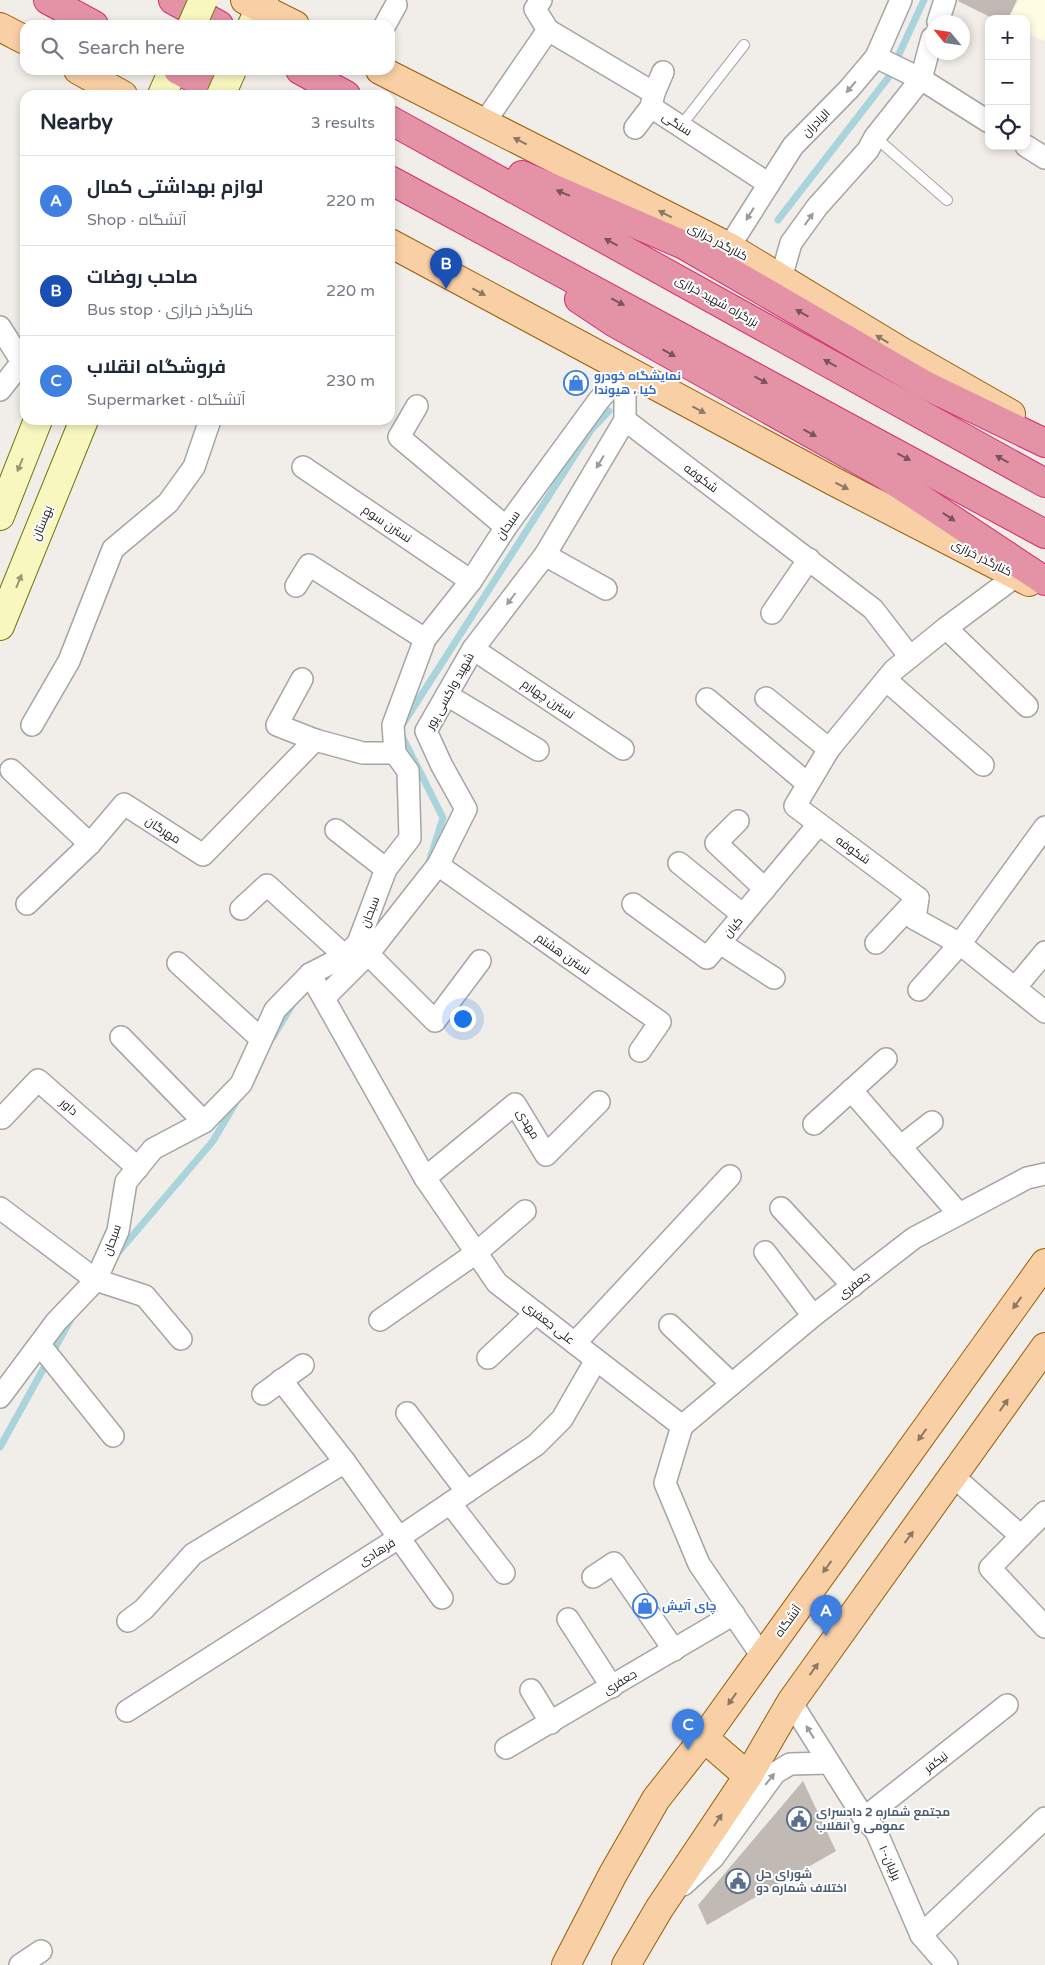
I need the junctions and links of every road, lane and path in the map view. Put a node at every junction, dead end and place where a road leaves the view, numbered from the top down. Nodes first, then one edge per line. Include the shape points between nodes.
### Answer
1 (48, 0) edge
2 (173, 0) edge
3 (203, 0) edge
4 (287, 0) edge
5 (541, 0) edge
6 (900, 0) edge
7 (945, 0) edge
8 (396, 5) dead end
9 (255, 11) edge
10 (940, 15) edge
11 (85, 20) edge
12 (194, 20) edge
13 (209, 20) edge
14 (281, 20) edge
15 (297, 20) edge
16 (388, 20) edge
17 (0, 26) edge
18 (548, 30) junction
19 (20, 37) edge
20 (744, 44) dead end
21 (925, 44) edge
22 (896, 67) junction
23 (663, 72) dead end
24 (86, 75) edge
25 (171, 75) edge
26 (188, 75) edge
27 (230, 75) edge
28 (309, 75) edge
29 (390, 75) edge
30 (111, 90) edge
31 (164, 90) edge
32 (216, 90) edge
33 (223, 90) edge
34 (337, 90) edge
35 (652, 100) junction
36 (985, 120) edge
37 (395, 121) edge
38 (395, 122) edge
39 (484, 122) junction
40 (680, 127) junction
41 (635, 128) dead end
42 (874, 137) junction
43 (1030, 149) edge
44 (1045, 158) edge
45 (395, 183) edge
46 (769, 184) junction
47 (947, 200) dead end
48 (452, 212) junction
49 (729, 247) junction
50 (396, 252) edge
51 (781, 278) junction
52 (0, 327) edge
53 (20, 359) edge
54 (20, 365) edge
55 (625, 370) junction
56 (0, 390) edge
57 (418, 406) dead end
58 (624, 420) junction
59 (36, 425) edge
60 (82, 425) edge
61 (208, 425) edge
62 (1045, 434) edge
63 (1045, 443) edge
64 (303, 467) dead end
65 (1045, 482) edge
66 (0, 516) edge
67 (506, 527) junction
68 (1045, 534) edge
69 (545, 554) junction
70 (808, 559) junction
71 (1016, 576) junction
72 (471, 581) junction
73 (1045, 581) edge
74 (296, 586) dead end
75 (606, 589) dead end
76 (1045, 590) edge
77 (772, 613) dead end
78 (0, 626) edge
79 (946, 628) junction
80 (425, 639) junction
81 (473, 649) junction
82 (910, 657) junction
83 (302, 679) dead end
84 (886, 680) junction
85 (447, 695) junction
86 (766, 698) dead end
87 (707, 700) dead end
88 (1027, 706) dead end
89 (32, 725) dead end
90 (315, 740) junction
91 (623, 749) dead end
92 (830, 749) junction
93 (538, 750) dead end
94 (395, 754) junction
95 (983, 765) dead end
96 (11, 770) dead end
97 (808, 784) junction
98 (738, 821) dead end
99 (818, 825) junction
100 (1045, 827) edge
101 (336, 830) dead end
102 (90, 844) junction
103 (679, 863) dead end
104 (438, 865) junction
105 (386, 869) junction
106 (765, 889) junction
107 (918, 898) junction
108 (27, 904) dead end
109 (633, 904) dead end
110 (241, 909) dead end
111 (743, 915) junction
112 (720, 943) junction
113 (876, 943) dead end
114 (960, 944) junction
115 (1045, 952) edge
116 (368, 954) junction
117 (345, 956) junction
118 (480, 961) dead end
119 (178, 963) dead end
120 (310, 974) junction
121 (774, 978) dead end
122 (1015, 988) junction
123 (919, 990) dead end
124 (324, 998) junction
125 (1045, 1012) edge
126 (121, 1037) dead end
127 (261, 1039) junction
128 (640, 1051) dead end
129 (886, 1059) dead end
130 (851, 1090) junction
131 (599, 1102) dead end
132 (2, 1118) dead end
133 (204, 1122) junction
134 (932, 1122) dead end
135 (814, 1124) dead end
136 (900, 1147) junction
137 (138, 1168) junction
138 (1045, 1174) edge
139 (730, 1176) dead end
140 (424, 1178) junction
141 (0, 1208) edge
142 (780, 1208) dead end
143 (525, 1211) dead end
144 (959, 1214) junction
145 (765, 1252) dead end
146 (476, 1253) junction
147 (1045, 1263) edge
148 (96, 1280) junction
149 (852, 1286) junction
150 (536, 1313) junction
151 (812, 1316) junction
152 (380, 1320) dead end
153 (670, 1325) dead end
154 (181, 1339) dead end
155 (575, 1343) junction
156 (40, 1345) junction
157 (1045, 1347) edge
158 (488, 1358) dead end
159 (596, 1360) junction
160 (303, 1365) dead end
161 (281, 1380) junction
162 (732, 1384) junction
163 (263, 1394) dead end
164 (0, 1397) edge
165 (407, 1413) dead end
166 (682, 1426) junction
167 (112, 1436) dead end
168 (344, 1462) junction
169 (953, 1476) junction
170 (458, 1497) junction
171 (1045, 1512) edge
172 (1021, 1536) junction
173 (400, 1537) junction
174 (504, 1573) dead end
175 (593, 1577) dead end
176 (442, 1598) dead end
177 (734, 1614) junction
178 (568, 1619) dead end
179 (128, 1622) dead end
180 (1045, 1627) edge
181 (674, 1650) junction
182 (762, 1656) junction
183 (612, 1687) junction
184 (531, 1690) dead end
185 (791, 1702) junction
186 (1007, 1705) dead end
187 (127, 1711) dead end
188 (551, 1723) junction
189 (704, 1738) junction
190 (506, 1748) dead end
191 (829, 1763) junction
192 (748, 1776) junction
193 (864, 1818) junction
194 (1045, 1818) edge
195 (658, 1908) junction
196 (921, 1935) junction
197 (41, 1951) dead end
198 (20, 1965) edge
199 (566, 1965) edge
200 (626, 1965) edge
201 (947, 1965) edge

1 - 11 highway
2 - 13 highway
3 - 12 main road, bridge
4 - 15 main road
5 - 18 street via 535,9
6 - 22 street, الیادران
7 - 10 street
8 - 16 street
9 - 14 main road
17 - 19 main road
18 - 35 street, سنگی
18 - 39 street
20 - 40 lane
21 - 22 street, الیادران
22 - 36 street
22 - 42 street, الیادران
22 -> 46 street, الیادران via 849,89 793,146
23 - 35 street
24 - 30 main road
25 - 31 main road
26 - 32 highway
27 - 33 main road, bridge
28 - 34 highway
29 - 39 main road, کنارگذر خرازی
35 - 40 street, سنگی
35 - 41 street
63 -> 37 highway via 926,385 684,245
65 -> 38 highway, بزرگراه شهید خرازی
49 -> 39 main road, کنارگذر خرازی
40 - 46 street, سنگی
42 - 47 lane
51 -> 42 street, الیادران via 792,243 817,207 868,150
43 - 44 street
45 - 48 highway
46 -> 49 street, الیادران
48 -> 68 highway
48 -> 73 highway via 615,323 885,475
49 - 51 main road, کنارگذر خرازی
50 -> 55 main road, کنارگذر خرازی
62 -> 51 main road, کنارگذر خرازی
52 - 53 street
54 - 56 street
55 - 58 street, شهید واکسی پور
55 - 67 street, سبحان via 599,400
55 -> 71 main road, کنارگذر خرازی
57 - 67 street via 399,437
58 -> 69 street, شهید واکسی پور
58 - 70 street, شکوفه
59 -> 66 main road
78 -> 60 main road, بهستان
61 - 89 street via 194,467 168,503 113,548 69,660
64 - 72 street, نسترن سوم
67 - 72 street, سبحان
69 - 75 street
69 -> 81 street, شهید واکسی پور
70 - 77 street
70 - 82 street, شکوفه via 874,609
71 - 76 main road, کنارگذر خرازی
71 - 79 street, شکوفه
72 - 80 street, سبحان
74 - 80 street via 309,565
79 - 82 street, شکوفه
79 - 88 street
80 - 94 street, سبحان via 393,726
81 - 85 street, شهید واکسی پور
81 - 91 street, نسترن چهارم
82 - 84 street, شکوفه
83 - 90 street via 277,725
84 - 92 street, شکوفه
84 - 95 street
85 - 93 street
85 - 104 street, شهید واکسی پور via 426,731 466,809
86 - 92 street
87 - 97 street
90 - 94 street via 363,753
90 - 102 street, مهرگان via 203,855 124,804
92 - 97 street, شکوفه
94 - 105 street, سبحان via 408,771 410,838
96 - 102 street
97 - 99 street, شکوفه via 795,806
98 - 106 street via 716,843
99 - 106 street, کیان
99 - 107 street, شکوفه
100 - 114 street
101 - 105 street
102 - 108 street
103 - 111 street
104 - 116 street, شهید واکسی پور
104 - 128 street, نسترن هشتم via 660,1022
105 - 117 street, سبحان via 358,943
106 - 111 street, کیان
107 - 113 street
107 - 114 street via 915,919
109 - 112 street, کیان via 707,958
110 - 117 street via 267,885
111 - 112 street, کیان
112 - 121 street
114 - 122 street
114 - 123 street
115 - 122 street
116 - 118 street via 435,1021
116 - 124 street, شهید واکسی پور
117 - 120 street, سبحان
119 - 127 street
120 - 124 street, علی جعفری
120 - 127 street, سبحان via 275,1010
122 - 125 street
124 - 140 street, علی جعفری
126 - 133 street
127 - 133 street, سبحان via 240,1084
129 - 130 street
130 - 135 street
130 - 136 street
131 - 140 street, مهدی via 546,1155 515,1104
132 - 137 street, داور via 38,1080
133 - 137 street, سبحان via 153,1149
134 - 136 street
136 - 144 street
137 - 148 street, سبحان via 126,1182 118,1231
138 - 144 street, جعفری via 1027,1178
139 - 155 street
140 - 146 street, علی جعفری
141 - 148 street
142 - 149 street
143 - 146 street
144 - 149 street, جعفری via 914,1238
145 - 151 street
146 - 150 street, علی جعفری via 497,1283
146 - 152 street
147 -> 182 main road, آتشگاه
148 - 154 street via 145,1296
148 - 156 street, سبحان via 56,1322
149 - 151 street, جعفری
150 - 155 street, علی جعفری
150 - 158 street
151 - 162 street, جعفری
153 - 162 street
155 - 159 street, علی جعفری
156 - 164 street, سبحان
156 - 167 street
169 -> 157 main road
159 - 166 street, علی جعفری
159 - 170 street, فرهادی via 562,1420 536,1445
160 - 161 street
161 - 163 street
161 - 168 street
162 - 166 street, جعفری
165 - 170 street
166 - 177 street via 665,1483 699,1564
168 - 173 street
168 - 179 street via 194,1554 144,1610
169 - 172 street
185 -> 169 main road
170 - 173 street, فرهادی
170 - 174 street
171 - 172 street
172 - 180 street via 990,1568
173 - 176 street
173 - 187 street, فرهادی
175 - 181 street via 614,1563
177 - 181 street, جعفری
177 - 182 street
178 - 183 street
181 - 183 street, جعفری
182 -> 189 main road, آتشگاه
183 - 188 street, جعفری
184 - 188 street
191 -> 185 street, ۱۰-برلیان
185 - 192 main road
186 - 193 street, نیکفر
188 - 190 street, جعفری
189 - 192 main road
189 - 199 main road, آتشگاه via 656,1799
191 - 193 street, ۱۰-برلیان
195 -> 191 street via 713,1858 775,1773 790,1764
195 -> 192 main road
193 - 196 street, ۱۰-برلیان via 876,1831
194 - 196 street
195 - 200 main road
196 - 201 street, ۱۰-برلیان
197 - 198 street

